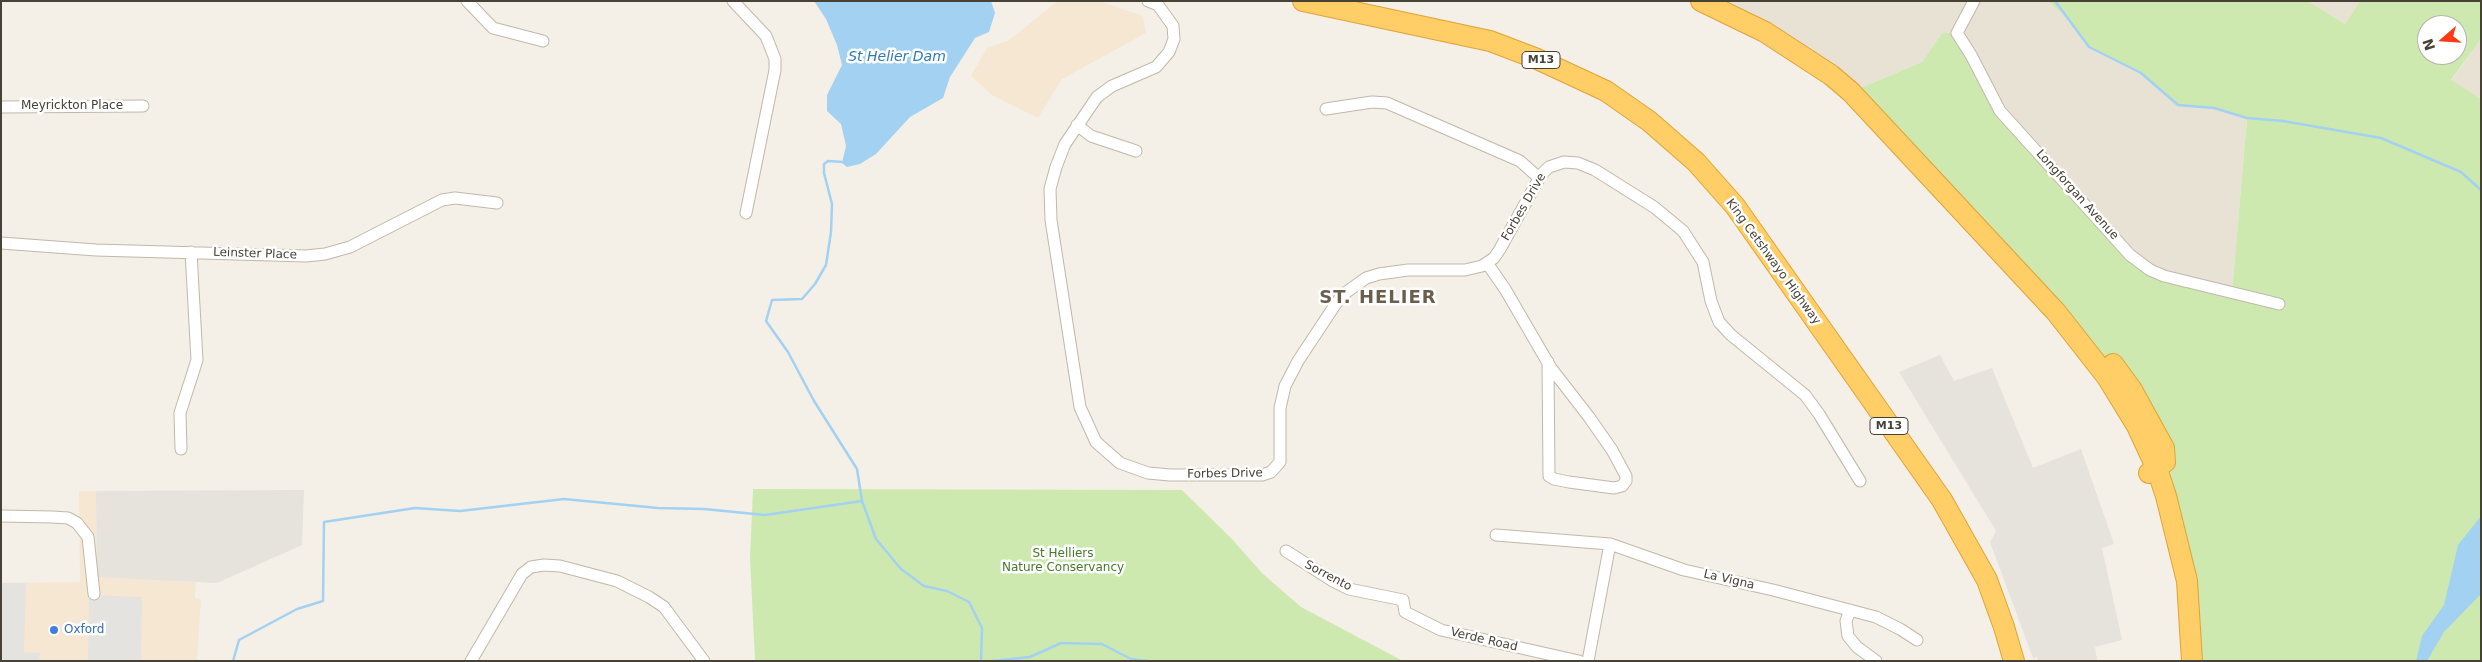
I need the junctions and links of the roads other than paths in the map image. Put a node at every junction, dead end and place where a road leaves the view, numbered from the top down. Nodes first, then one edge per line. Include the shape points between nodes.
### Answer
1 (467, 1) edge
2 (733, 1) edge
3 (1148, 1) edge
4 (1303, 1) edge
5 (1701, 1) edge
6 (1974, 1) edge
7 (544, 41) dead end
8 (144, 106) dead end
9 (1, 107) edge
10 (1326, 110) dead end
11 (1076, 125) junction
12 (1136, 151) dead end
13 (1539, 178) junction
14 (497, 203) dead end
15 (746, 213) dead end
16 (1, 243) edge
17 (191, 252) junction
18 (1487, 263) junction
19 (2279, 304) dead end
20 (1548, 362) junction
21 (181, 449) dead end
22 (1860, 481) dead end
23 (1, 516) edge
24 (1496, 535) dead end
25 (1610, 544) junction
26 (1286, 551) dead end
27 (94, 594) dead end
28 (1403, 600) joint
29 (1850, 610) junction
30 (1917, 640) dead end
31 (472, 661) edge
32 (704, 661) edge
33 (1579, 661) edge
34 (1588, 661) edge
35 (1876, 661) edge
36 (2014, 661) edge
37 (2192, 661) edge

1 - 7 street via 493,28
2 - 15 street via 766,36 775,59
3 - 11 street, Forbes Drive via 1158,5 1173,26 1170,52 1156,67 1105,90
4 - 36 highway, King Cetshwayo Highway / M13 via 1490,41 1569,72 1606,91 1649,121 1696,162 1738,207 1947,508 1986,580
5 - 37 highway via 1765,32 1851,92 2075,334 2107,377 2137,426 2177,536 2187,582
6 - 19 street, Longforgan Avenue via 1957,32 2000,110 2130,255 2164,276
8 - 9 street, Meyrickton Place
10 - 13 street via 1372,102 1387,103 1520,161
11 - 12 street via 1091,136
11 - 18 street, Forbes Drive via 1056,167 1050,188 1050,208 1078,397 1082,415 1096,442 1110,456 1135,470 1170,475 1262,475 1271,472 1280,462 1280,408 1285,386 1341,296 1366,278 1379,274 1475,269
13 - 18 street, Forbes Drive via 1500,249
13 - 22 street, Forbes Drive via 1549,167 1564,162 1587,166 1654,208 1683,231 1703,262 1719,322 1805,395
14 - 17 street, Leinster Place via 455,198 442,200 350,247 326,254
16 - 17 street, Leinster Place
17 - 21 street via 198,360 180,413
18 - 20 street
20 - 20 street via 1612,450 1626,476 1622,486 1614,488 1549,476
23 - 27 street via 52,516 77,523 88,537
24 - 25 street, La Vigna
25 - 29 street, La Vigna via 1684,570
25 - 34 street
26 - 28 street, Sorrento via 1349,589
28 - 33 street, Verde Road via 1405,612 1442,630
29 - 30 street, La Vigna via 1889,622
29 - 35 street via 1846,621 1848,636
31 - 32 street via 522,574 544,565 617,581 643,593 664,607

